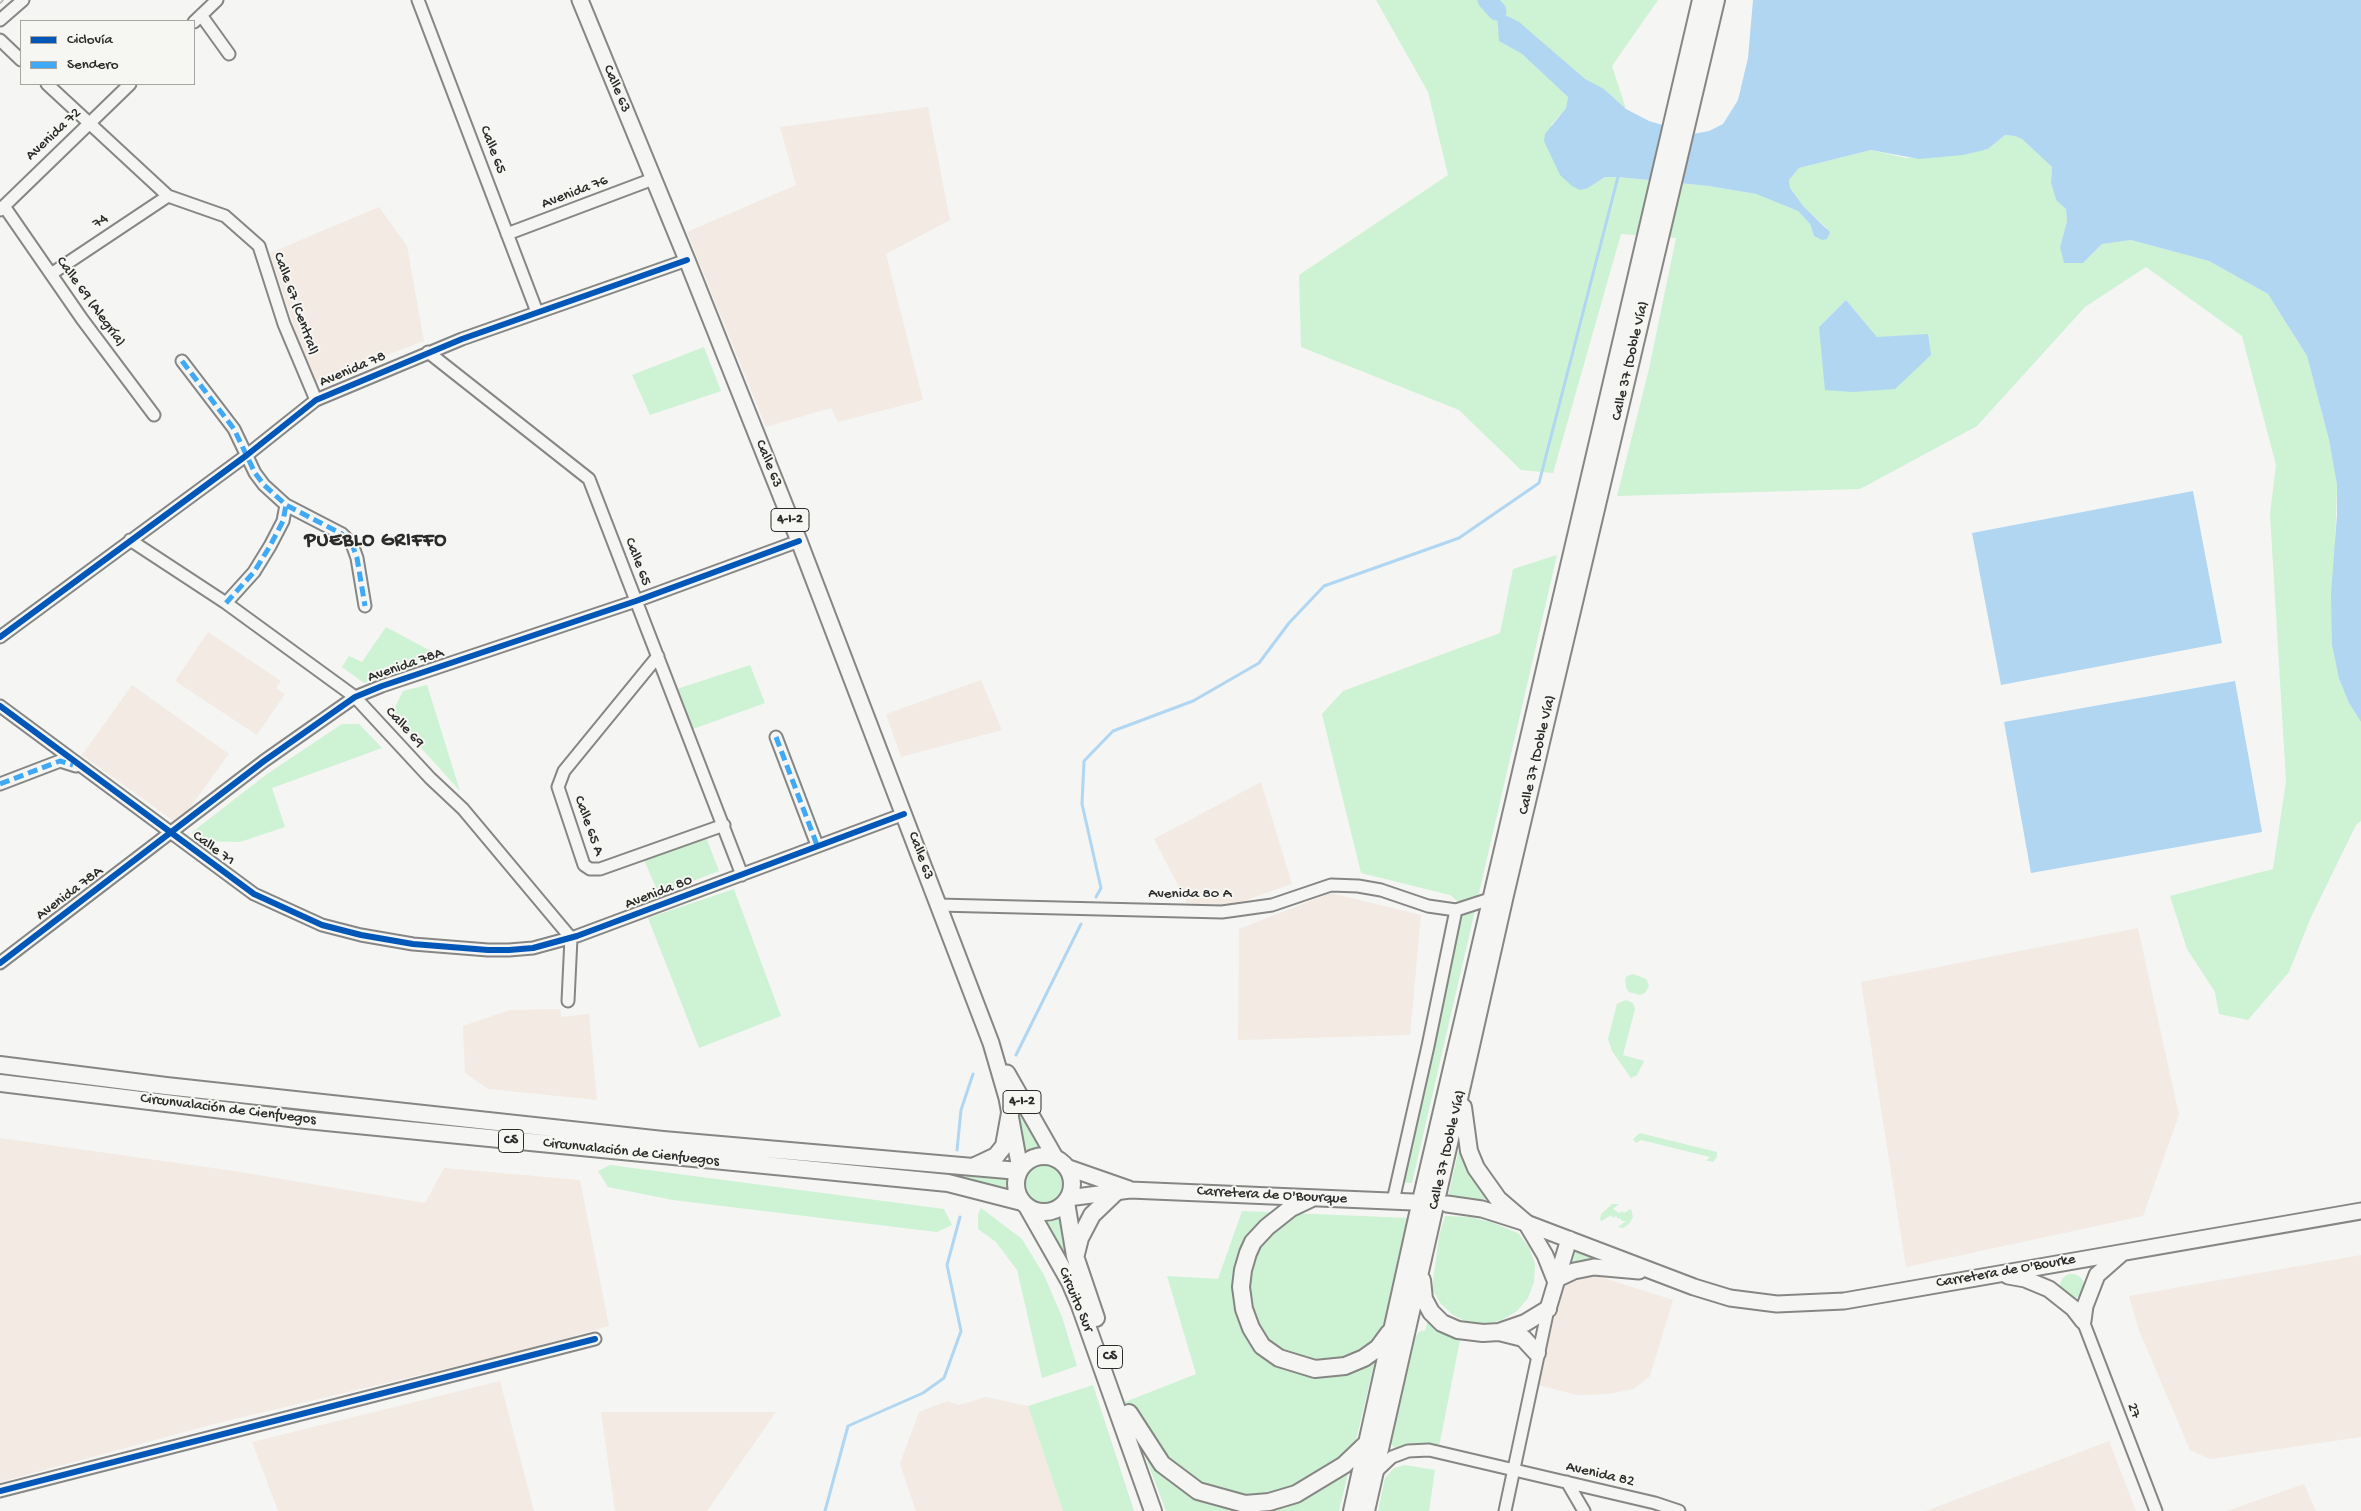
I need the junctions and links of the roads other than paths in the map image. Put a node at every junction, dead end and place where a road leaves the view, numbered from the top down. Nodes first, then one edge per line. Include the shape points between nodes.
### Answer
1 (24, 0) edge
2 (216, 0) edge
3 (418, 0) edge
4 (580, 0) edge
5 (1701, 0) edge
6 (1716, 0) edge
7 (197, 19) edge
8 (0, 20) edge
9 (0, 40) edge
10 (229, 54) dead end
11 (20, 59) edge
12 (1689, 79) junction
13 (48, 85) edge
14 (129, 85) edge
15 (90, 123) junction
16 (653, 178) junction
17 (168, 196) junction
18 (2, 208) edge
19 (508, 234) junction
20 (1651, 247) junction
21 (687, 260) junction
22 (51, 274) junction
23 (537, 312) junction
24 (428, 352) junction
25 (182, 361) dead end
26 (316, 400) junction
27 (154, 415) dead end
28 (247, 455) junction
29 (286, 505) junction
30 (130, 540) junction
31 (799, 541) junction
32 (636, 601) junction
33 (226, 603) junction
34 (365, 606) dead end
35 (0, 637) edge
36 (658, 656) junction
37 (355, 697) junction
38 (0, 706) edge
39 (776, 737) dead end
40 (83, 767) junction
41 (0, 784) edge
42 (904, 814) junction
43 (724, 825) junction
44 (170, 834) junction
45 (817, 845) junction
46 (742, 875) junction
47 (1492, 898) junction
48 (938, 905) junction
49 (1456, 910) junction
50 (570, 938) junction
51 (413, 944) joint
52 (0, 963) edge
53 (568, 1001) dead end
54 (991, 1043) junction
55 (0, 1065) edge
56 (0, 1083) edge
57 (1461, 1095) junction
58 (1010, 1113) junction
59 (1061, 1163) junction
60 (973, 1167) junction
61 (1020, 1170) junction
62 (1123, 1191) junction
63 (987, 1192) junction
64 (1310, 1199) junction
65 (1067, 1200) junction
66 (1393, 1201) junction
67 (1413, 1202) dead end
68 (1447, 1204) dead end
69 (1025, 1205) junction
70 (2361, 1211) edge
71 (1526, 1223) junction
72 (1569, 1239) junction
73 (2122, 1252) junction
74 (1075, 1256) junction
75 (1058, 1261) junction
76 (2064, 1263) junction
77 (1654, 1272) junction
78 (1421, 1273) junction
79 (1997, 1273) junction
80 (1555, 1280) junction
81 (2092, 1285) junction
82 (2049, 1289) junction
83 (1548, 1308) junction
84 (2083, 1321) junction
85 (1394, 1322) junction
86 (1499, 1332) junction
87 (595, 1339) dead end
88 (1537, 1353) junction
89 (1129, 1413) junction
90 (1367, 1443) junction
91 (1514, 1470) junction
92 (1374, 1475) junction
93 (1567, 1482) junction
94 (0, 1492) edge
95 (1153, 1511) edge
96 (1163, 1511) edge
97 (1352, 1511) edge
98 (1366, 1511) edge
99 (1505, 1511) edge
100 (1584, 1511) edge
101 (1679, 1511) edge
102 (2156, 1511) edge

1 - 8 street
2 - 7 street
3 - 19 street, Calle 65
4 - 16 main road, Calle 63 / 4-I-2
5 - 12 highway, Calle 37 (Doble Vía)
6 - 12 highway, Calle 37 (Doble Vía)
7 - 10 street
9 - 11 street
12 - 20 highway, Calle 37 (Doble Vía)
13 - 15 street, Calle 67 (Central)
14 - 15 street, Avenida 72
15 - 17 street, Calle 67 (Central)
15 - 18 street, Avenida 72
16 - 19 street, Avenida 76
16 - 21 main road, Calle 63 / 4-I-2
17 - 22 street, 74
17 - 26 street, Calle 67 (Central) via 225,216 259,246 284,324
18 - 22 street, Calle 69 (Alegría)
19 - 23 street, Calle 65
20 - 47 highway, Calle 37 (Doble Vía)
20 - 57 highway, Calle 37 (Doble Vía)
21 - 23 street, Avenida 78
21 - 31 main road, Calle 63 / 4-I-2
22 - 27 street, Calle 69 (Alegría)
23 - 24 street, Avenida 78
24 - 26 street, Avenida 78
24 - 32 street, Calle 65 via 589,479
25 - 28 street via 226,418
26 - 28 street, Avenida 78
28 - 29 street via 264,485
28 - 30 street, Avenida 78
29 - 33 street via 283,521 270,546 254,572
29 - 34 street via 342,534 352,544
30 - 33 street, Calle 69
30 - 35 street, Avenida 78
31 - 32 street, Avenida 78A
31 - 42 main road, Calle 63 / 4-I-2
32 - 36 street, Calle 65
32 - 37 street, Avenida 78A
33 - 37 street, Calle 69
36 - 43 street, Calle 65
36 - 43 street, Calle 65 A via 564,771 558,787 584,865 590,869 600,868
37 - 44 street, Avenida 78A via 264,761
37 - 50 street, Calle 69 via 463,809
38 - 40 street, Calle 71
39 - 45 street
40 - 41 street via 60,761
40 - 44 street, Calle 71
42 - 45 street, Avenida 80
42 - 48 main road, Calle 63 / 4-I-2
43 - 46 street, Calle 65
44 - 51 street, Calle 71 via 254,894 289,911 322,925
44 - 52 street, Avenida 78A
45 - 46 street, Avenida 80
46 - 50 street, Avenida 80
47 - 49 street, Avenida 80 A
47 - 85 highway, Calle 37 (Doble Vía)
48 - 49 street, Avenida 80 A via 1222,912 1272,905 1330,885 1381,890 1428,906
48 - 54 main road, Calle 63 / 4-I-2
49 - 66 street
50 - 51 street, Avenida 80 via 509,950
50 - 53 street
54 - 58 main road, Calle 63 / 4-I-2
54 - 59 main road, Calle 63 / 4-I-2
55 - 60 highway, Circunvalación de Cienfuegos / CS via 586,1132
56 - 63 highway, Circunvalación de Cienfuegos / CS via 364,1126 939,1182
57 - 71 highway via 1469,1151 1476,1168 1498,1199
57 - 78 highway, Calle 37 (Doble Vía)
58 - 60 highway via 1004,1146 996,1156
58 - 61 main road, Calle 63 / 4-I-2
59 - 61 highway via 1040,1156
59 - 62 main road, Carretera de O'Bourque
59 - 65 highway, CS via 1072,1182
60 - 61 highway, Circunvalación de Cienfuegos / CS
61 - 69 highway, CS via 1016,1187
62 - 64 main road, Carretera de O'Bourque
62 - 65 main road, Carretera de O'Bourque
62 - 74 highway via 1092,1215
63 - 69 highway, Circunvalación de Cienfuegos / CS
63 - 75 highway via 1026,1220
64 - 66 main road, Carretera de O'Bourque
64 - 85 highway via 1291,1208 1267,1227 1248,1253 1241,1287 1244,1310 1262,1346 1299,1366 1315,1369 1345,1366 1378,1348
65 - 69 highway, Circunvalación de Cienfuegos / CS via 1060,1207 1044,1212
65 - 74 highway, Circuito Sur / CS
66 - 67 main road, Carretera de O'Bourque
68 - 71 main road via 1482,1209
69 - 75 highway, Circuito Sur / CS
70 - 73 main road, Carretera de O'Bourke
71 - 72 main road
71 - 80 main road
72 - 77 main road
72 - 80 main road
73 - 76 main road, Carretera de O'Bourke
73 - 81 main road via 2097,1275
74 - 89 highway, Circuito Sur / CS
75 - 95 highway, Circuito Sur / CS via 1079,1303
76 - 79 main road, Carretera de O'Bourke
76 - 81 main road via 2084,1270
76 - 82 main road via 2053,1270
77 - 79 main road, Carretera de O'Bourke via 1730,1298 1776,1304 1844,1301
77 - 80 main road via 1594,1267 1574,1271
78 - 86 highway via 1424,1299 1442,1324 1469,1332
78 - 92 highway, Calle 37 (Doble Vía)
79 - 82 main road
80 - 83 main road
81 - 84 main road
82 - 84 main road via 2073,1308
83 - 86 highway via 1525,1323
83 - 88 street
84 - 102 street, 27
85 - 90 highway, Calle 37 (Doble Vía)
86 - 88 highway via 1523,1338
87 - 94 street
88 - 91 street
89 - 90 highway via 1162,1464 1198,1491 1245,1504 1270,1502 1296,1494 1344,1465
89 - 96 highway, Circuito Sur / CS
90 - 97 highway
91 - 92 street, Avenida 82 via 1429,1450 1408,1451 1392,1457
91 - 93 street, Avenida 82
91 - 99 street
92 - 98 highway, Calle 37 (Doble Vía)
93 - 100 street
93 - 101 street, Avenida 82

